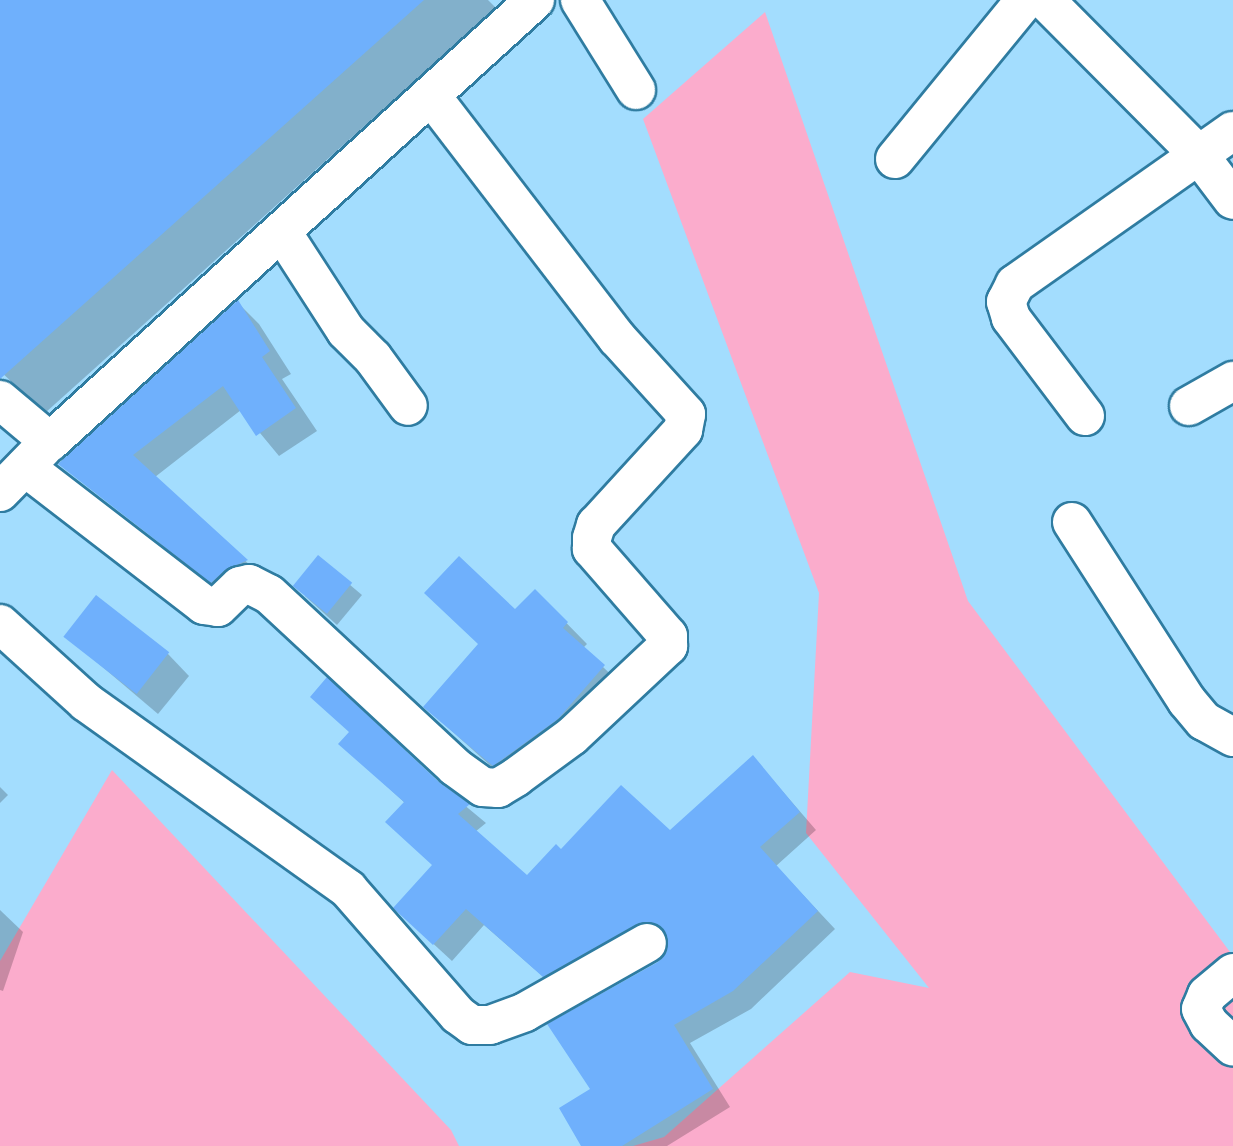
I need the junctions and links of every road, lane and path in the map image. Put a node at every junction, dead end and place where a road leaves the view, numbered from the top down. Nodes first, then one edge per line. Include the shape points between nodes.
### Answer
1 (535, 0) edge
2 (580, 0) edge
3 (1025, 0) edge
4 (1045, 0) edge
5 (636, 90) dead end
6 (431, 96) junction
7 (1233, 131) edge
8 (1199, 156) junction
9 (895, 159) dead end
10 (1233, 200) edge
11 (282, 232) junction
12 (1233, 381) edge
13 (0, 400) edge
14 (408, 406) dead end
15 (1189, 406) dead end
16 (1085, 416) dead end
17 (25, 467) edge
18 (1072, 522) dead end
19 (0, 624) edge
20 (1233, 737) edge
21 (647, 943) dead end
22 (1233, 973) edge
23 (1233, 1046) edge

1 - 6 street
2 - 5 street
3 - 9 street
4 - 8 street
6 - 11 street
6 - 17 street via 617,338 686,414 683,430 596,525 592,538 592,549 668,636 668,646 572,736 507,783 483,787 454,767 269,594 250,584 240,586 218,607 204,605
7 - 8 street
8 - 10 street
8 - 16 street via 1015,284 1006,302 1010,318
11 - 14 street via 346,331 352,332
11 - 17 street
12 - 15 street
13 - 17 street
18 - 20 street via 1187,701 1204,721
19 - 21 street via 86,702 348,889 458,1015 472,1025 490,1025 525,1012
22 - 23 street via 1207,995 1201,1009 1209,1024

